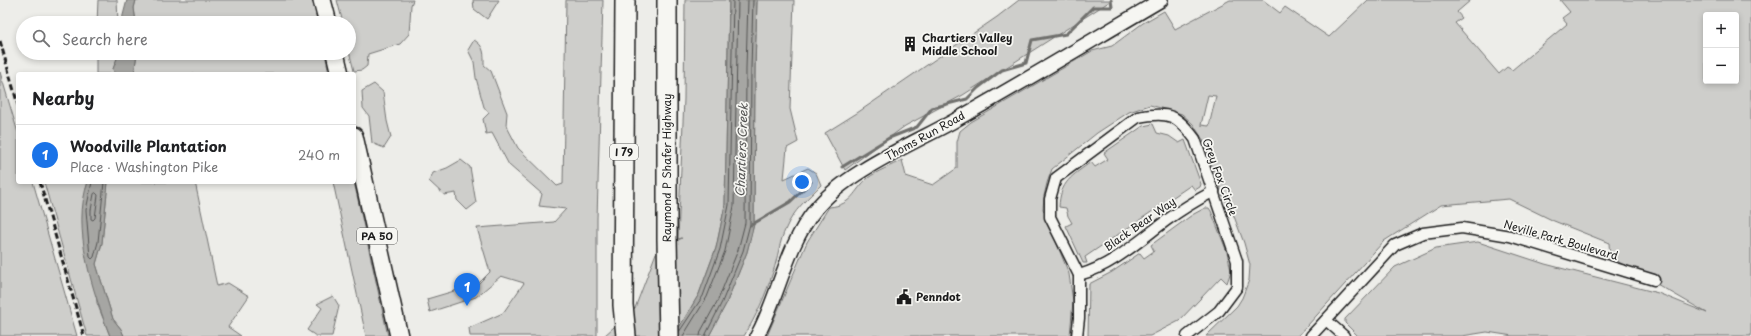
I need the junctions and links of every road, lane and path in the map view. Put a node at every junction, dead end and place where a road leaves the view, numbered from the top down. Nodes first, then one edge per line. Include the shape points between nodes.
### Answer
1 (322, 0) edge
2 (624, 0) edge
3 (667, 0) edge
4 (1161, 0) edge
5 (326, 16) edge
6 (337, 60) edge
7 (340, 72) edge
8 (356, 145) edge
9 (1214, 191) junction
10 (1080, 275) junction
11 (1654, 280) dead end
12 (1326, 320) junction
13 (399, 336) edge
14 (626, 336) edge
15 (669, 336) edge
16 (757, 336) edge
17 (1077, 336) edge
18 (1187, 336) edge
19 (1311, 336) edge
20 (1344, 336) edge

1 - 5 main road
2 - 14 highway, I 79
3 - 15 highway, Raymond P Shafer Highway
4 - 16 street, Thoms Run Road via 838,187 814,211 801,233
6 - 7 main road
8 - 13 main road, PA 50
9 - 10 street, Black Bear Way via 1192,202 1092,272
9 - 10 street, Grey Fox Circle via 1195,140 1183,124 1168,115 1138,117 1056,178 1050,199 1050,217
9 - 18 street, Grey Fox Circle via 1237,260 1237,287 1219,310
10 - 17 street
11 - 12 street, Neville Park Boulevard via 1510,236 1462,228 1423,233 1395,245
12 - 19 street, Neville Park Boulevard
12 - 20 street

